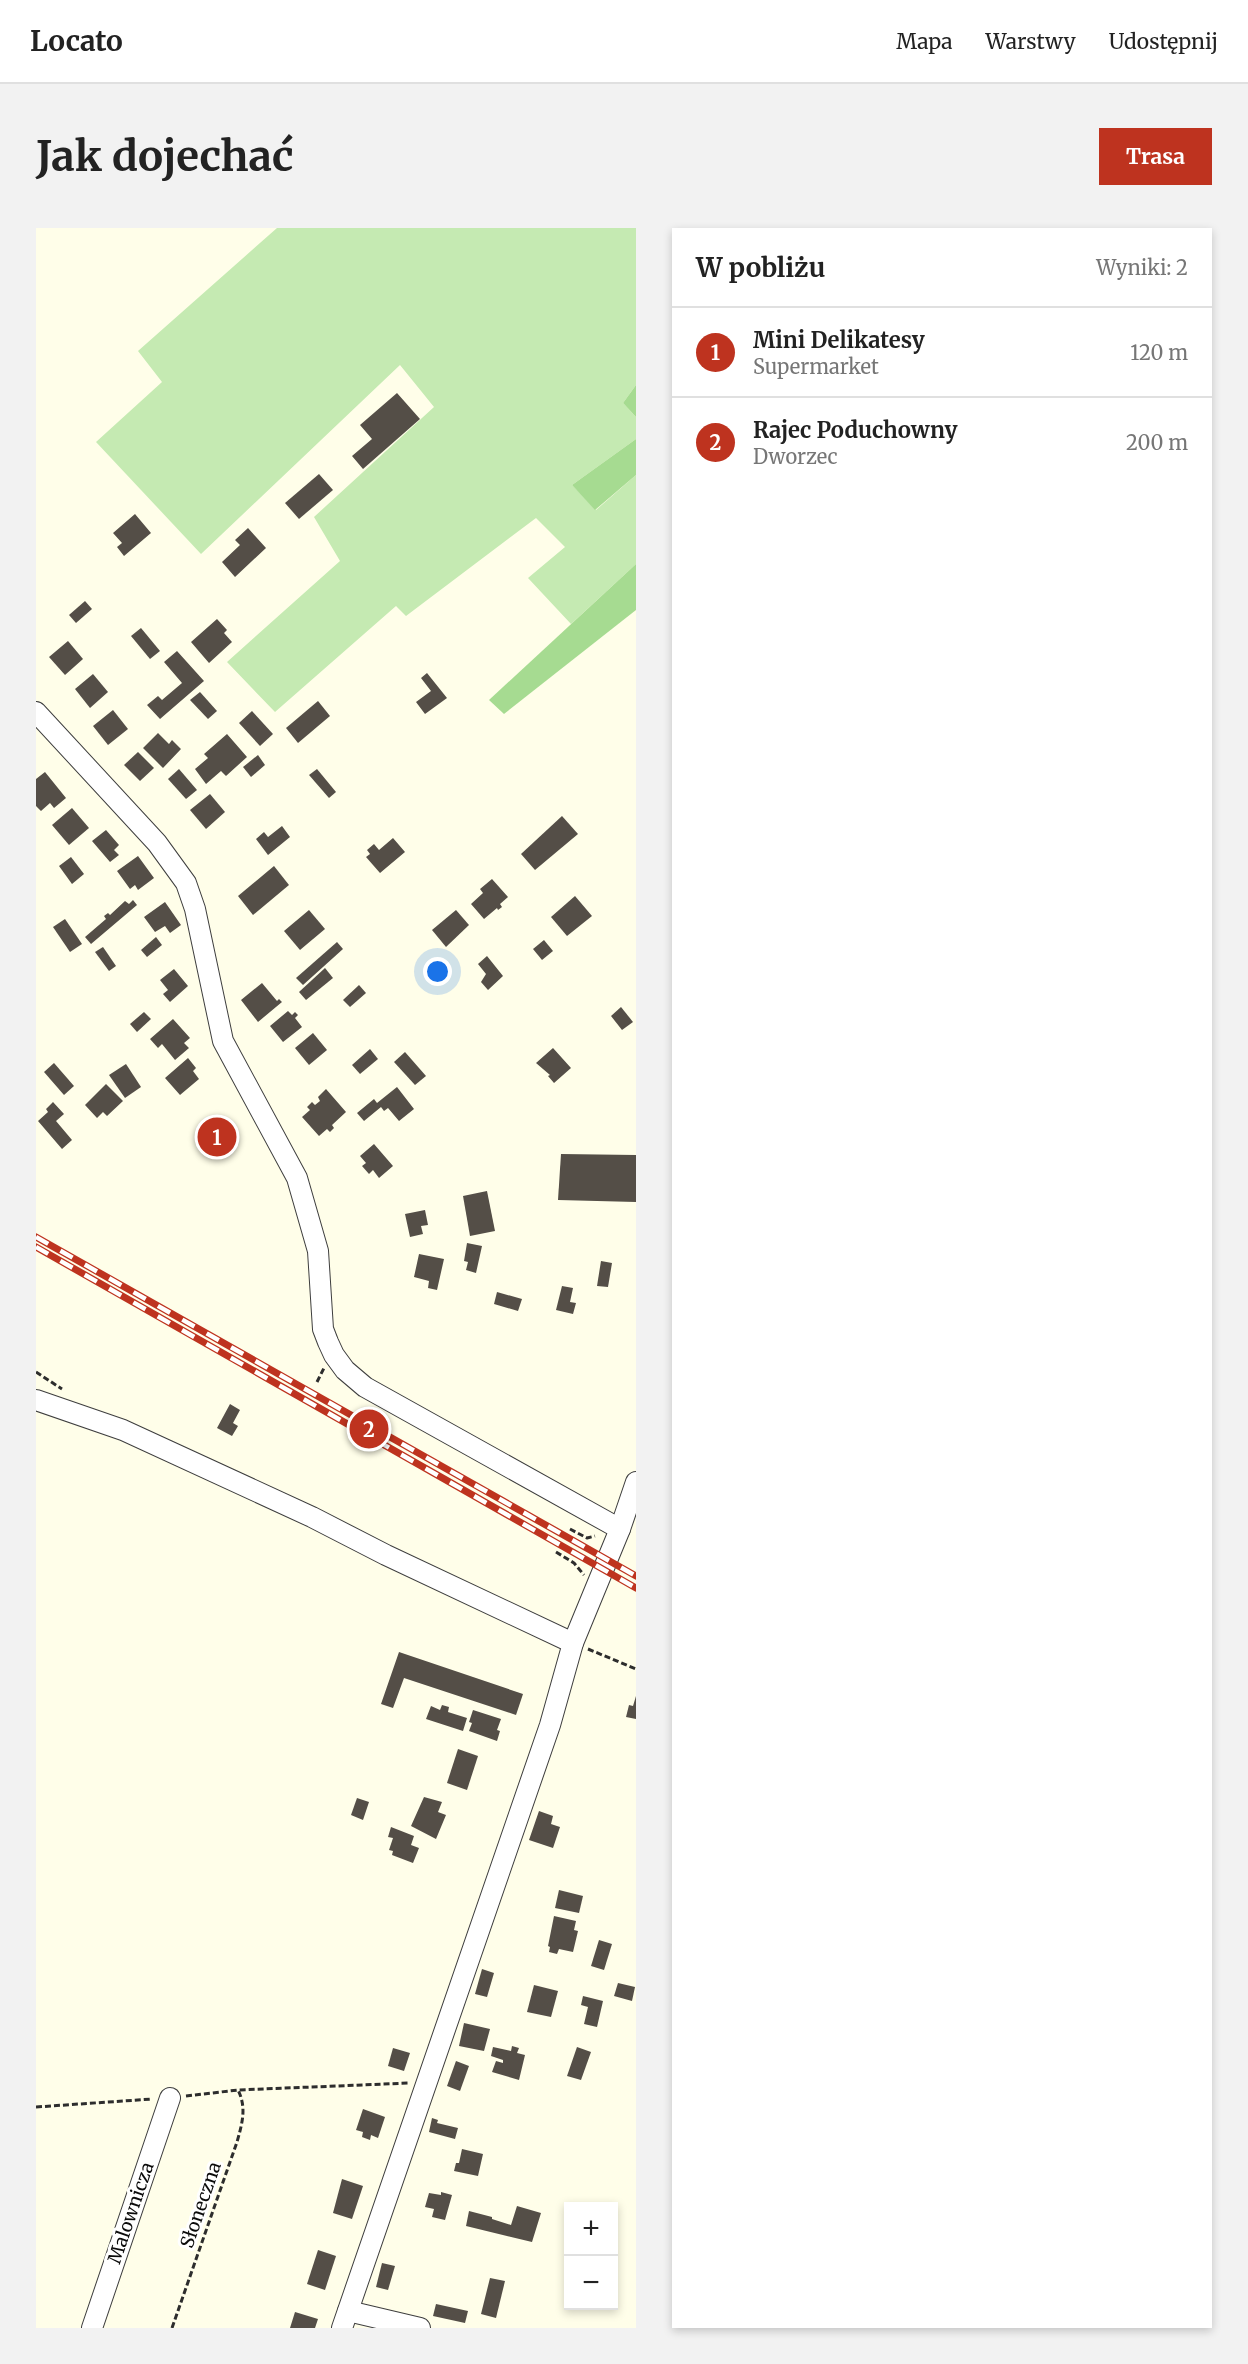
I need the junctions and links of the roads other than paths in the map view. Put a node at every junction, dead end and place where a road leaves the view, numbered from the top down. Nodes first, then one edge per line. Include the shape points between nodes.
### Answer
1 (36, 712) edge
2 (36, 1400) edge
3 (636, 1482) edge
4 (620, 1528) junction
5 (573, 1643) junction
6 (170, 2098) road end
7 (345, 2320) edge
8 (92, 2328) edge
9 (420, 2328) edge

1 - 4 street via 157,843 186,883 223,1041 297,1178 318,1251 323,1329 334,1355 365,1387
2 - 5 street via 123,1430
3 - 4 street
4 - 5 street
5 - 7 street via 550,1725
6 - 8 street, Malownicza
7 - 9 street

